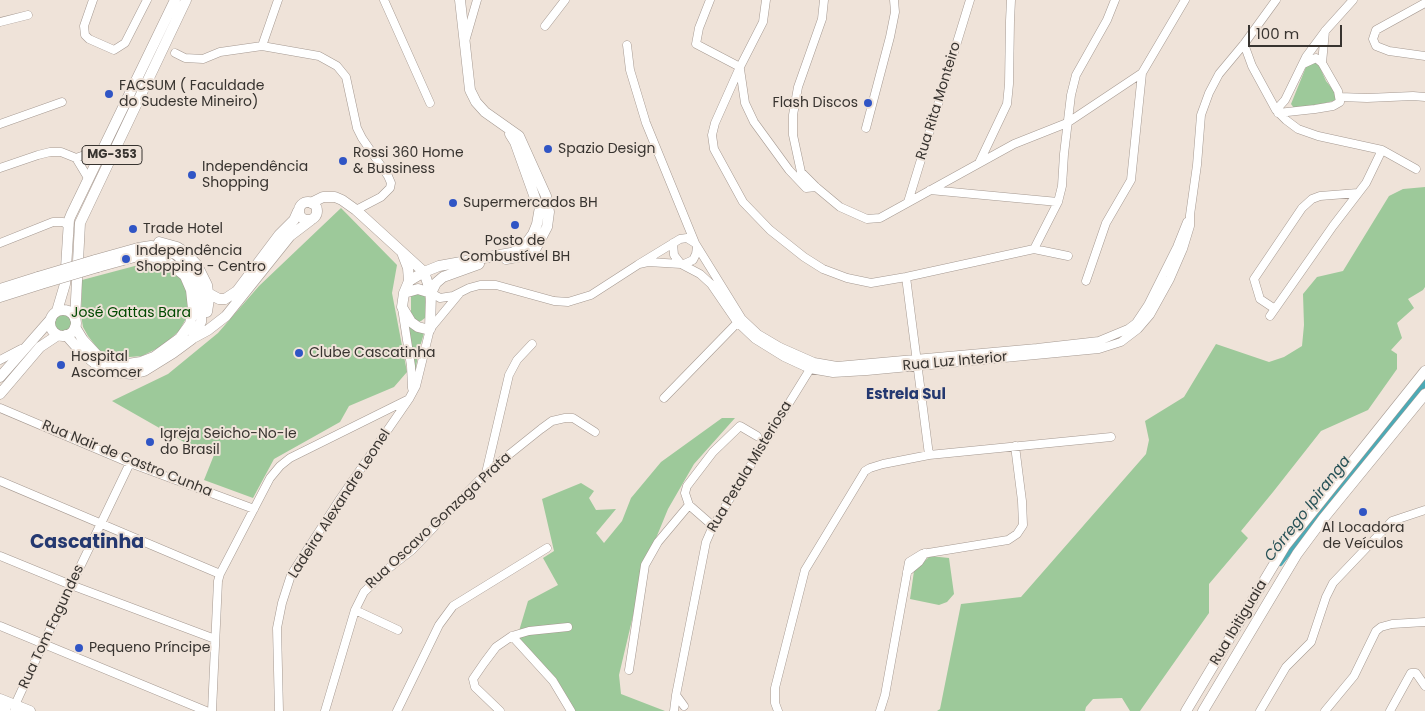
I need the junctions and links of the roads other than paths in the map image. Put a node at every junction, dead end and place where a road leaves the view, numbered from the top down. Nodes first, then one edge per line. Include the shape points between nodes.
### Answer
1 (93, 0) edge
2 (147, 0) edge
3 (175, 0) edge
4 (186, 0) edge
5 (278, 0) edge
6 (384, 0) edge
7 (460, 0) edge
8 (478, 0) edge
9 (565, 0) edge
10 (710, 0) edge
11 (766, 0) edge
12 (824, 0) edge
13 (894, 0) edge
14 (970, 0) edge
15 (1011, 0) edge
16 (1115, 0) edge
17 (1185, 0) edge
18 (1276, 0) edge
19 (1353, 0) edge
20 (1425, 3) edge
21 (28, 15) dead end
22 (0, 22) edge
23 (545, 26) dead end
24 (1325, 31) junction
25 (465, 40) junction
26 (1244, 44) junction
27 (628, 45) dead end
28 (262, 46) junction
29 (175, 53) dead end
30 (1425, 56) edge
31 (1322, 64) junction
32 (1302, 65) junction
33 (740, 67) junction
34 (1142, 73) junction
35 (1340, 97) junction
36 (1425, 98) edge
37 (1285, 100) junction
38 (62, 102) dead end
39 (430, 103) dead end
40 (1277, 111) junction
41 (1292, 113) junction
42 (1067, 123) junction
43 (0, 124) edge
44 (866, 128) dead end
45 (102, 149) junction
46 (1382, 150) junction
47 (76, 158) junction
48 (979, 163) junction
49 (0, 168) edge
50 (1416, 169) dead end
51 (88, 178) junction
52 (816, 188) junction
53 (930, 190) junction
54 (1358, 193) junction
55 (335, 197) junction
56 (542, 202) junction
57 (908, 202) junction
58 (1058, 202) junction
59 (311, 203) junction
60 (356, 210) junction
61 (298, 211) junction
62 (313, 217) junction
63 (689, 225) junction
64 (69, 226) junction
65 (677, 241) junction
66 (0, 243) edge
67 (696, 245) junction
68 (1034, 249) junction
69 (403, 254) junction
70 (1068, 256) dead end
71 (106, 257) junction
72 (412, 261) junction
73 (97, 263) junction
74 (639, 264) junction
75 (682, 264) junction
76 (439, 266) junction
77 (424, 272) junction
78 (906, 277) junction
79 (40, 281) junction
80 (408, 281) junction
81 (1086, 281) dead end
82 (0, 289) edge
83 (208, 293) junction
84 (404, 293) junction
85 (431, 293) junction
86 (458, 294) junction
87 (0, 297) edge
88 (402, 307) junction
89 (1275, 309) junction
90 (54, 315) junction
91 (1270, 316) dead end
92 (739, 320) junction
93 (201, 322) junction
94 (75, 323) junction
95 (430, 328) junction
96 (62, 335) junction
97 (192, 339) junction
98 (532, 344) dead end
99 (25, 347) junction
100 (0, 360) edge
101 (916, 362) junction
102 (812, 366) junction
103 (1425, 371) edge
104 (0, 377) edge
105 (0, 394) edge
106 (1425, 394) edge
107 (410, 396) junction
108 (664, 398) dead end
109 (0, 408) edge
110 (595, 432) dead end
111 (757, 436) dead end
112 (1111, 437) dead end
113 (1015, 446) junction
114 (929, 455) junction
115 (130, 463) junction
116 (486, 473) junction
117 (0, 481) edge
118 (689, 505) junction
119 (1324, 508) junction
120 (254, 510) junction
121 (1425, 510) edge
122 (100, 525) junction
123 (713, 526) junction
124 (547, 548) dead end
125 (0, 556) edge
126 (220, 574) junction
127 (71, 585) junction
128 (355, 610) junction
129 (1425, 622) edge
130 (0, 626) edge
131 (568, 627) dead end
132 (398, 630) dead end
133 (512, 636) junction
134 (215, 639) junction
135 (43, 644) junction
136 (629, 670) dead end
137 (1425, 686) edge
138 (676, 695) junction
139 (0, 698) edge
140 (685, 708) edge
141 (0, 709) edge
142 (12, 709) edge
143 (30, 711) edge
144 (206, 711) edge
145 (212, 711) edge
146 (279, 711) edge
147 (325, 711) edge
148 (397, 711) edge
149 (500, 711) edge
150 (572, 711) edge
151 (674, 711) edge
152 (778, 711) edge
153 (880, 711) edge
154 (1186, 711) edge
155 (1203, 711) edge
156 (1260, 711) edge
157 (1325, 711) edge
158 (1390, 711) edge

1 - 2 street via 84,26 85,35 114,50 125,43
3 - 45 main road, MG-353
4 - 94 main road, MG-353 via 80,223
5 - 28 street
6 - 39 street
7 - 25 main road
8 - 25 street
9 - 23 street
10 - 33 street via 696,44
11 - 33 street via 762,22
12 - 52 street via 822,19 798,88 793,115 801,172
13 - 44 street via 890,37
14 - 57 street, Rua Rita Monteiro
15 - 48 street via 1007,104
16 - 42 street via 1076,76
17 - 34 street
18 - 26 street, Rua Luz Interior
19 - 24 street
20 - 30 street via 1376,30 1373,38 1376,46 1389,51
21 - 22 street
24 - 31 street
24 - 32 street
25 - 56 main road via 470,90 480,106 519,136
26 - 40 street via 1252,66
26 - 101 street, Rua Luz Interior via 1219,74 1209,93 1201,115 1190,215 1180,248 1136,323 1116,336 1099,341
27 - 63 street, Rua Luz Interior via 630,70 646,122
28 - 29 street via 220,52 203,59 185,58
28 - 60 street via 319,56 337,66 346,77 357,128 391,184 381,197
31 - 32 street via 1316,58
31 - 35 street
32 - 37 street
33 - 52 street via 745,103 754,122 788,170 806,188
33 - 78 street via 712,135 714,149 743,202 770,230 823,269 871,283
34 - 42 street
34 - 81 street via 1131,180 1106,222
35 - 36 street
35 - 41 street via 1340,102 1333,106
37 - 40 street
37 - 41 street
38 - 43 street
40 - 41 street
40 - 46 street via 1298,129
42 - 48 street via 1014,144
42 - 58 street
45 - 47 street
45 - 51 main road, MG-353
46 - 50 street
46 - 54 street
47 - 49 street via 50,152
47 - 51 street
48 - 53 street
51 - 64 main road, MG-353
52 - 57 street via 840,207 867,219 880,218
53 - 57 street
53 - 58 street
54 - 89 street
54 - 89 street via 1320,196 1302,208 1254,279 1260,299
55 - 59 main road via 323,197
55 - 60 main road
55 - 62 main road
56 - 76 main road via 533,234 518,250
56 - 85 main road via 549,212 547,227 531,253 482,262 450,273 439,280
58 - 68 street
59 - 61 main road via 303,204
59 - 62 main road via 316,209
60 - 69 main road
61 - 62 main road via 302,219
61 - 83 main road via 231,296 219,299
62 - 97 main road via 290,236 226,316
63 - 65 street
63 - 67 street, Rua Luz Interior
64 - 66 street via 53,222
64 - 90 main road, MG-353 via 65,284
65 - 67 street via 687,238
65 - 74 street
65 - 75 street via 674,255
67 - 75 street via 693,260
67 - 92 street, Rua Luz Interior
68 - 70 street
68 - 78 street
69 - 72 main road
69 - 80 main road
71 - 73 main road
71 - 83 main road via 138,242 173,246 197,264
71 - 93 main road via 151,246 177,255 189,267 198,285 202,301
72 - 76 main road
72 - 77 main road
73 - 79 main road, bridge
73 - 94 main road via 138,256 156,257 168,262 185,276 191,290 193,308 190,324 180,338 154,357 118,364 97,355 83,340
74 - 75 street
74 - 86 street via 591,295 568,302 554,302 496,285 475,286
75 - 92 street, Rua Luz Interior via 712,284
76 - 77 main road
77 - 80 main road
77 - 85 main road, Ladeira Alexandre Leonel
78 - 101 street
79 - 82 main road
79 - 87 main road
80 - 84 main road
83 - 93 main road via 207,311
84 - 85 main road via 418,289
84 - 88 main road
85 - 86 street via 440,298
85 - 95 main road, Ladeira Alexandre Leonel
86 - 95 street
88 - 95 main road via 411,322 418,327
88 - 107 street via 411,366
89 - 91 street
90 - 94 main road via 68,311
90 - 96 main road via 51,327
90 - 99 main road, MG-353
92 - 102 street, Rua Luz Interior
92 - 108 street
93 - 97 main road
94 - 96 main road via 70,334
95 - 107 street, Ladeira Alexandre Leonel via 416,386
96 - 97 main road via 89,360 122,374 144,371
96 - 105 main road via 40,347
98 - 116 street via 517,360 509,375
99 - 100 street
99 - 104 main road, MG-353
101 - 102 street, Rua Luz Interior
101 - 114 street
102 - 123 street, Rua Petala Misteriosa
103 - 119 main road, Rua Ibitiguaia
106 - 119 main road, Rua Ibitiguaia
107 - 120 street via 290,458 270,478
107 - 146 street, Ladeira Alexandre Leonel via 292,575 277,628
109 - 115 street, Rua Nair de Castro Cunha
110 - 116 street, Rua Oscavo Gonzaga Prata via 573,418 552,421
111 - 118 street via 740,426 713,452 687,486 685,493
112 - 113 street
113 - 114 street
113 - 153 street via 1023,525 1008,540 926,553 909,562
114 - 152 street via 883,464 865,472 813,555 805,570 774,688
115 - 120 street, Rua Nair de Castro Cunha
115 - 122 street, Rua Tom Fagundes
116 - 128 street, Rua Oscavo Gonzaga Prata via 412,550 364,592
117 - 122 street
118 - 123 street
118 - 136 street via 658,542 645,565
119 - 154 main road, Rua Ibitiguaia via 1285,546
119 - 155 main road, Rua Ibitiguaia
120 - 126 street
121 - 156 street via 1392,521 1332,583 1311,642 1286,667
122 - 126 street
122 - 127 street, Rua Tom Fagundes
123 - 138 street, Rua Petala Misteriosa via 706,542
124 - 148 street via 453,606 439,625
125 - 127 street
126 - 134 street
127 - 134 street
127 - 135 street, Rua Tom Fagundes
128 - 132 street
128 - 147 street, Rua Oscavo Gonzaga Prata
129 - 157 street via 1392,624 1376,631 1354,676
130 - 135 street
131 - 133 street via 529,630
133 - 149 street via 496,647 473,679 476,687
133 - 150 street via 553,681
134 - 145 street
135 - 142 street, Rua Tom Fagundes
135 - 144 street
137 - 158 street via 1416,674 1410,673
138 - 140 street
138 - 151 street, Rua Petala Misteriosa
139 - 142 main road
140 - 151 street via 679,705
141 - 142 main road
142 - 143 main road

